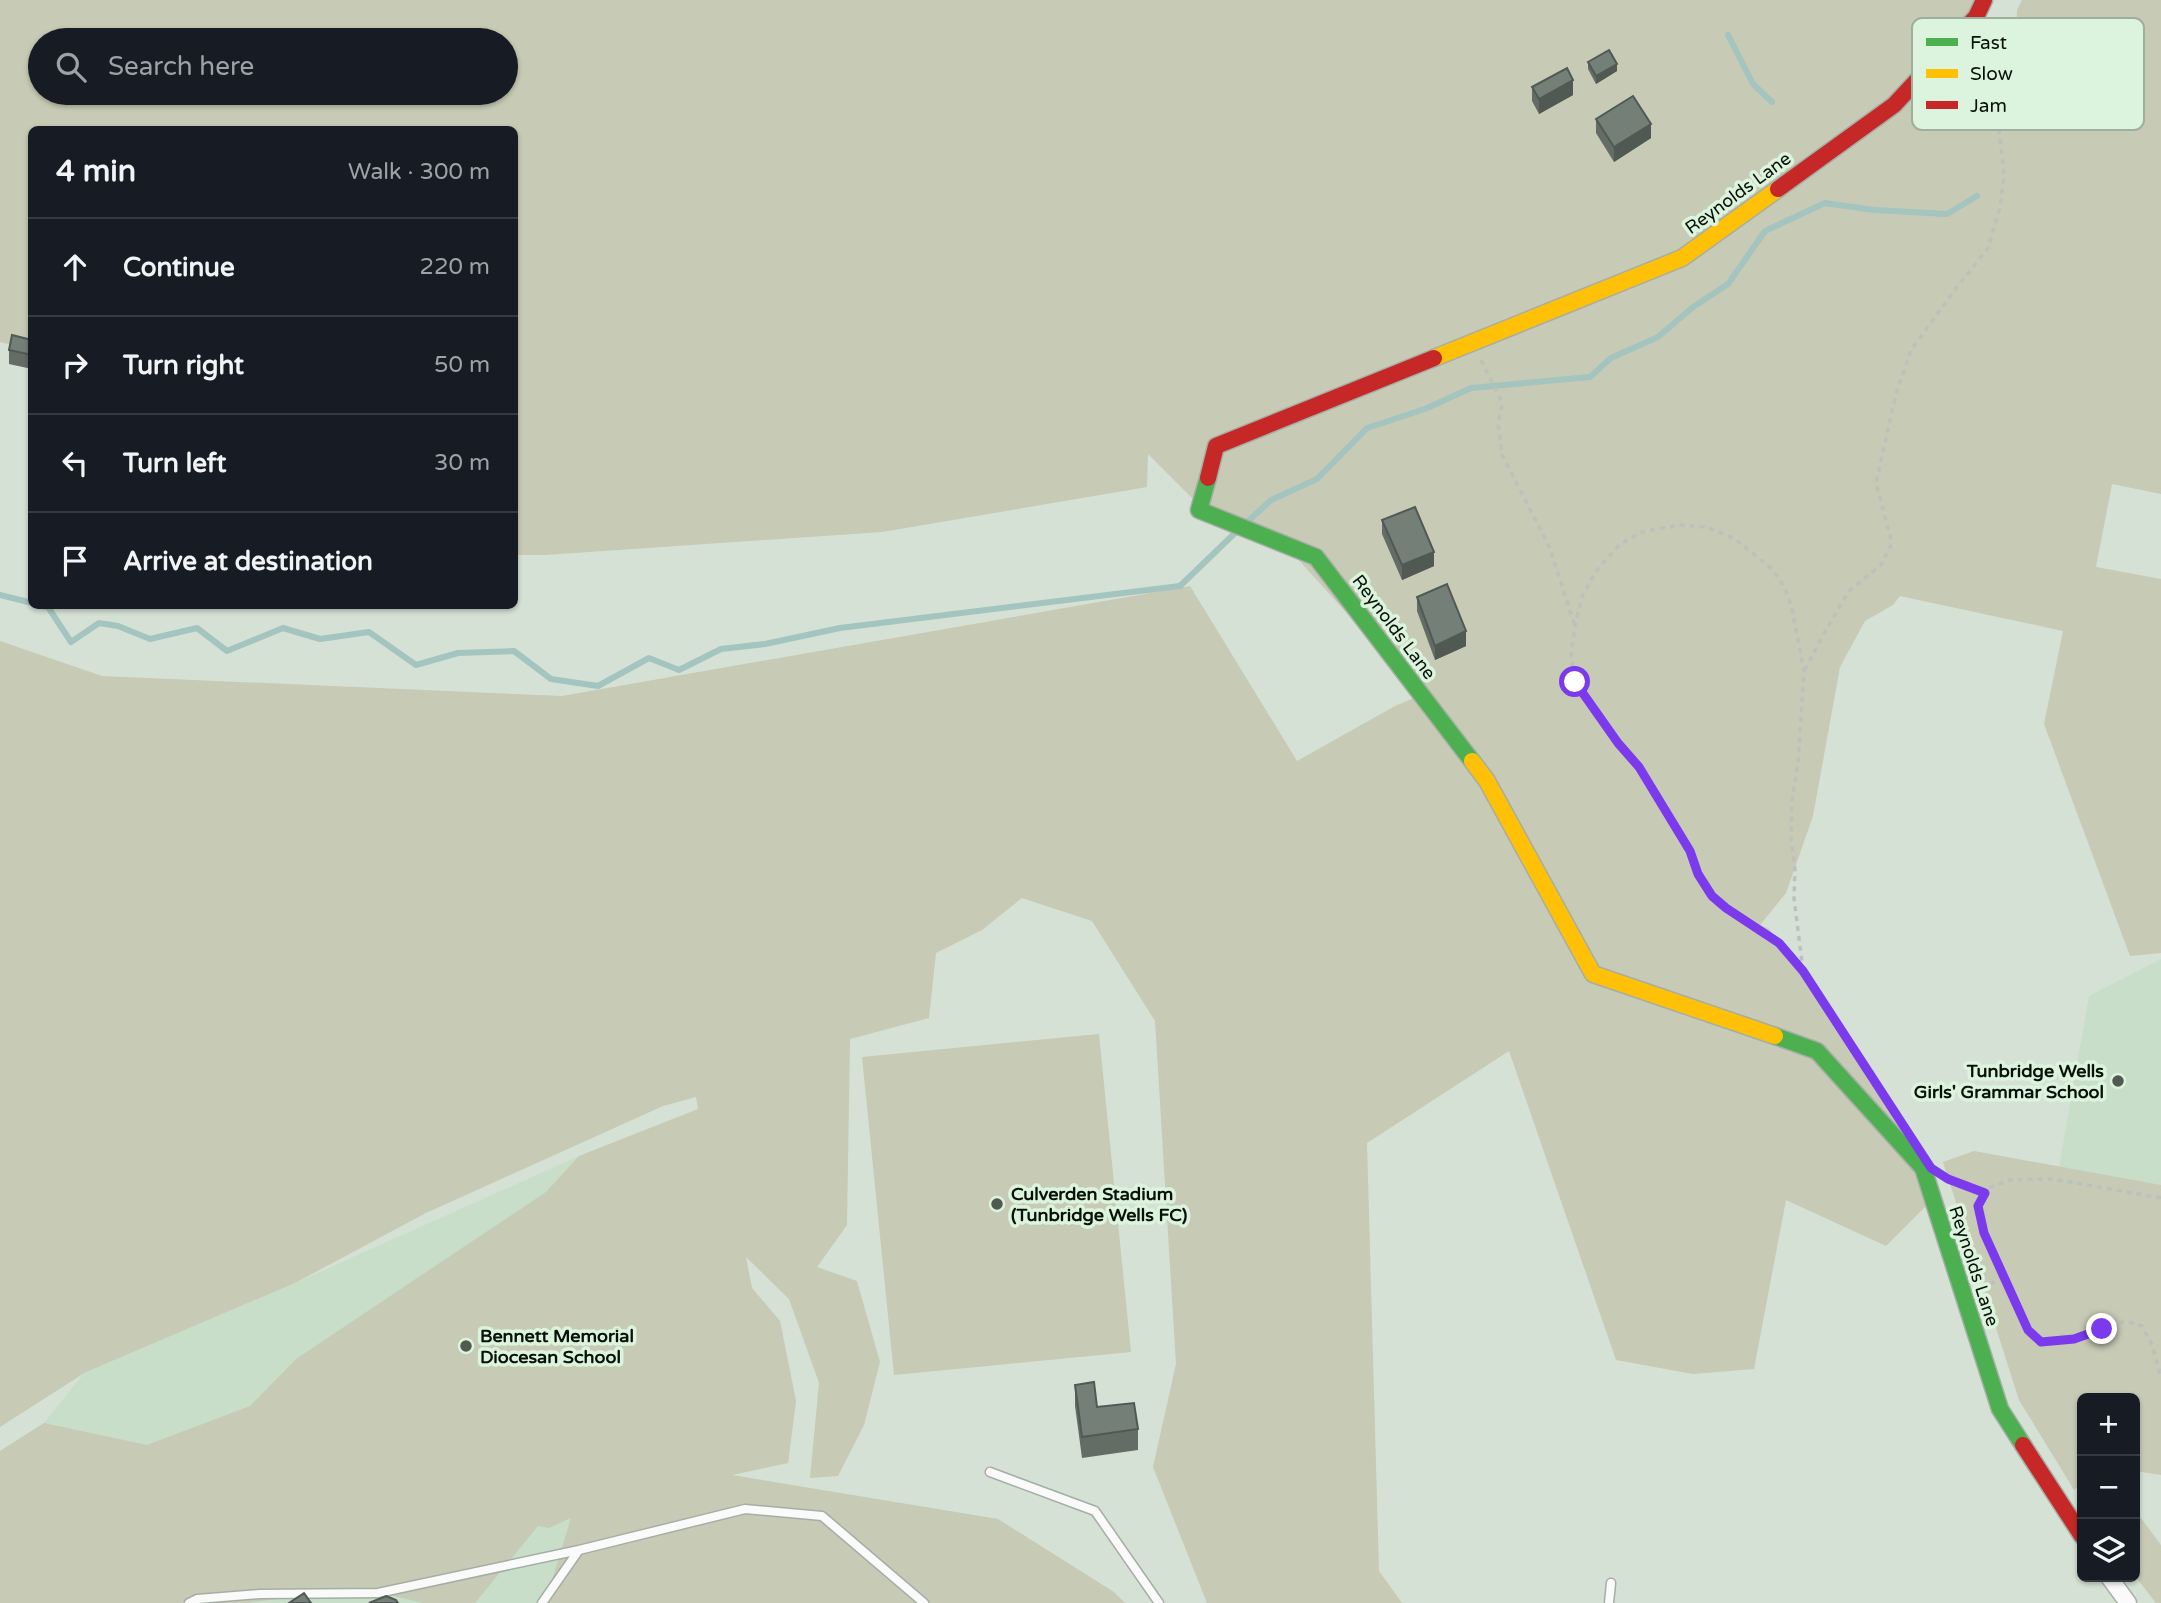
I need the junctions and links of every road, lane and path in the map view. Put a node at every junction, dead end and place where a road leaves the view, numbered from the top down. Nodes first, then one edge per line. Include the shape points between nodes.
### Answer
1 (1984, 0) edge
2 (1975, 18) edge
3 (1912, 85) edge
4 (1999, 130) edge
5 (1491, 377) dead end
6 (1575, 625) junction
7 (1804, 672) junction
8 (1803, 971) junction
9 (1871, 1076) dead end
10 (1940, 1173) dead end
11 (1985, 1193) junction
12 (2161, 1198) edge
13 (2161, 1377) edge
14 (990, 1472) dead end
15 (2077, 1528) edge
16 (579, 1550) junction
17 (2113, 1582) edge
18 (1611, 1583) dead end
19 (189, 1603) edge
20 (542, 1603) edge
21 (924, 1603) edge
22 (1159, 1603) edge
23 (1609, 1603) edge
24 (2128, 1603) edge

1 - 2 street, Reynolds Lane
3 - 15 street, Reynolds Lane via 1894,105 1682,257 1216,446 1199,510 1316,557 1487,780 1593,974 1817,1051 1923,1168 2000,1409
4 - 7 path via 2004,175 1989,248 1911,350 1896,394 1876,483 1892,543 1881,565 1849,591
5 - 6 path via 1502,405 1498,423 1503,455 1549,547
6 - 7 path via 1582,597 1619,544 1642,532 1679,525 1707,527 1735,538 1772,569 1785,588
6 - 8 path via 1571,653 1575,682 1639,767 1690,851 1704,885 1726,908 1779,943
7 - 8 path via 1791,800 1794,898
8 - 9 path
10 - 11 path
11 - 12 path via 2010,1180 2053,1179
11 - 13 path via 1978,1206 1984,1233 2028,1330 2041,1342 2074,1339 2125,1321 2142,1326
14 - 22 lane via 1095,1511
16 - 19 lane via 378,1592 259,1594
16 - 20 lane
16 - 21 lane via 745,1509 822,1516
17 - 24 street
18 - 23 lane

